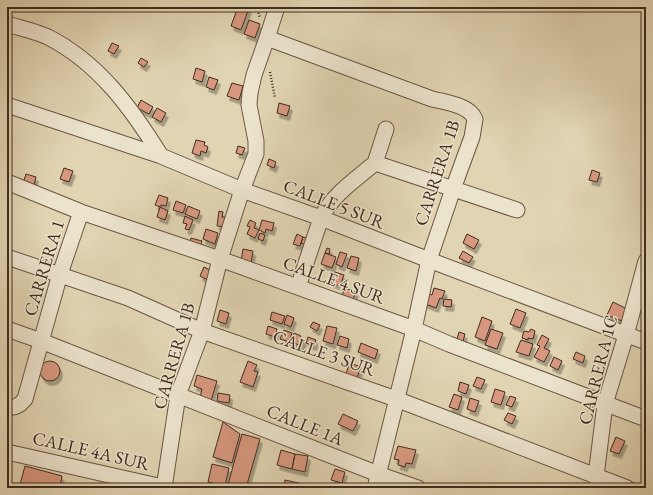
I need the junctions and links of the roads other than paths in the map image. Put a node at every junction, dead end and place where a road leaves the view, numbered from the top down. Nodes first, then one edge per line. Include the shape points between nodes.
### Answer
1 (277, 7) edge
2 (7, 24) edge
3 (267, 38) junction
4 (7, 105) edge
5 (386, 129) dead end
6 (161, 156) junction
7 (375, 163) junction
8 (7, 182) edge
9 (453, 189) junction
10 (242, 190) junction
11 (517, 210) dead end
12 (81, 212) junction
13 (321, 218) junction
14 (7, 257) edge
15 (220, 259) junction
16 (429, 260) junction
17 (646, 261) edge
18 (60, 274) junction
19 (298, 287) junction
20 (7, 329) edge
21 (414, 329) junction
22 (202, 330) junction
23 (626, 335) junction
24 (42, 340) junction
25 (646, 342) edge
26 (178, 395) junction
27 (396, 399) junction
28 (605, 404) junction
29 (14, 406) edge
30 (646, 419) edge
31 (7, 452) edge
32 (376, 481) edge
33 (598, 482) edge
34 (165, 488) edge
35 (418, 488) edge
36 (627, 488) edge

1 - 3 street
2 - 6 street via 46,37 72,51 93,69 108,82 139,121
3 - 9 street, CARRERA 1B via 432,99 458,106 471,113 475,119 472,137
3 - 10 street, CARRERA 1B via 250,93 249,105 256,154
4 - 6 street, CALLE 5 SUR
5 - 7 street
6 - 10 street, CALLE 5 SUR
7 - 9 street
7 - 13 street via 333,200
8 - 12 street, CALLE 4 SUR
9 - 11 street
9 - 16 street, CARRERA 1B
10 - 13 street, CALLE 5 SUR
10 - 15 street, CARRERA 1B
12 - 15 street, CALLE 4 SUR
12 - 18 street, CARRERA 1
13 - 16 street, CALLE 5 SUR
13 - 19 street
14 - 18 street, CALLE 3 SUR
15 - 19 street, CALLE 4 SUR
15 - 22 street, CARRERA 1B
16 - 21 street, CARRERA 1B
16 - 23 street, CALLE 5 SUR
17 - 23 street, CARRERA 1C
18 - 22 street, CALLE 3 SUR via 128,298
18 - 24 street, CARRERA 1
19 - 21 street, CALLE 4 SUR
20 - 24 street, CALLE 1A
21 - 27 street, CARRERA 1B
21 - 28 street, CALLE 4 SUR
22 - 26 street, CARRERA 1B
22 - 27 street, CALLE 3 SUR
23 - 25 street, CALLE 5 SUR
23 - 28 street, CARRERA 1C
24 - 26 street, CALLE 1A
24 - 29 street, CARRERA 1 via 25,399
26 - 32 street, CALLE 1A
26 - 34 street, CARRERA 1B
27 - 32 street, CARRERA 1B
27 - 33 street, CALLE 3 SUR
28 - 30 street, CALLE 4 SUR
28 - 33 street, CARRERA 1C
31 - 34 street, CALLE 4A SUR
32 - 35 street, CALLE 1A
33 - 36 street, CALLE 3 SUR

